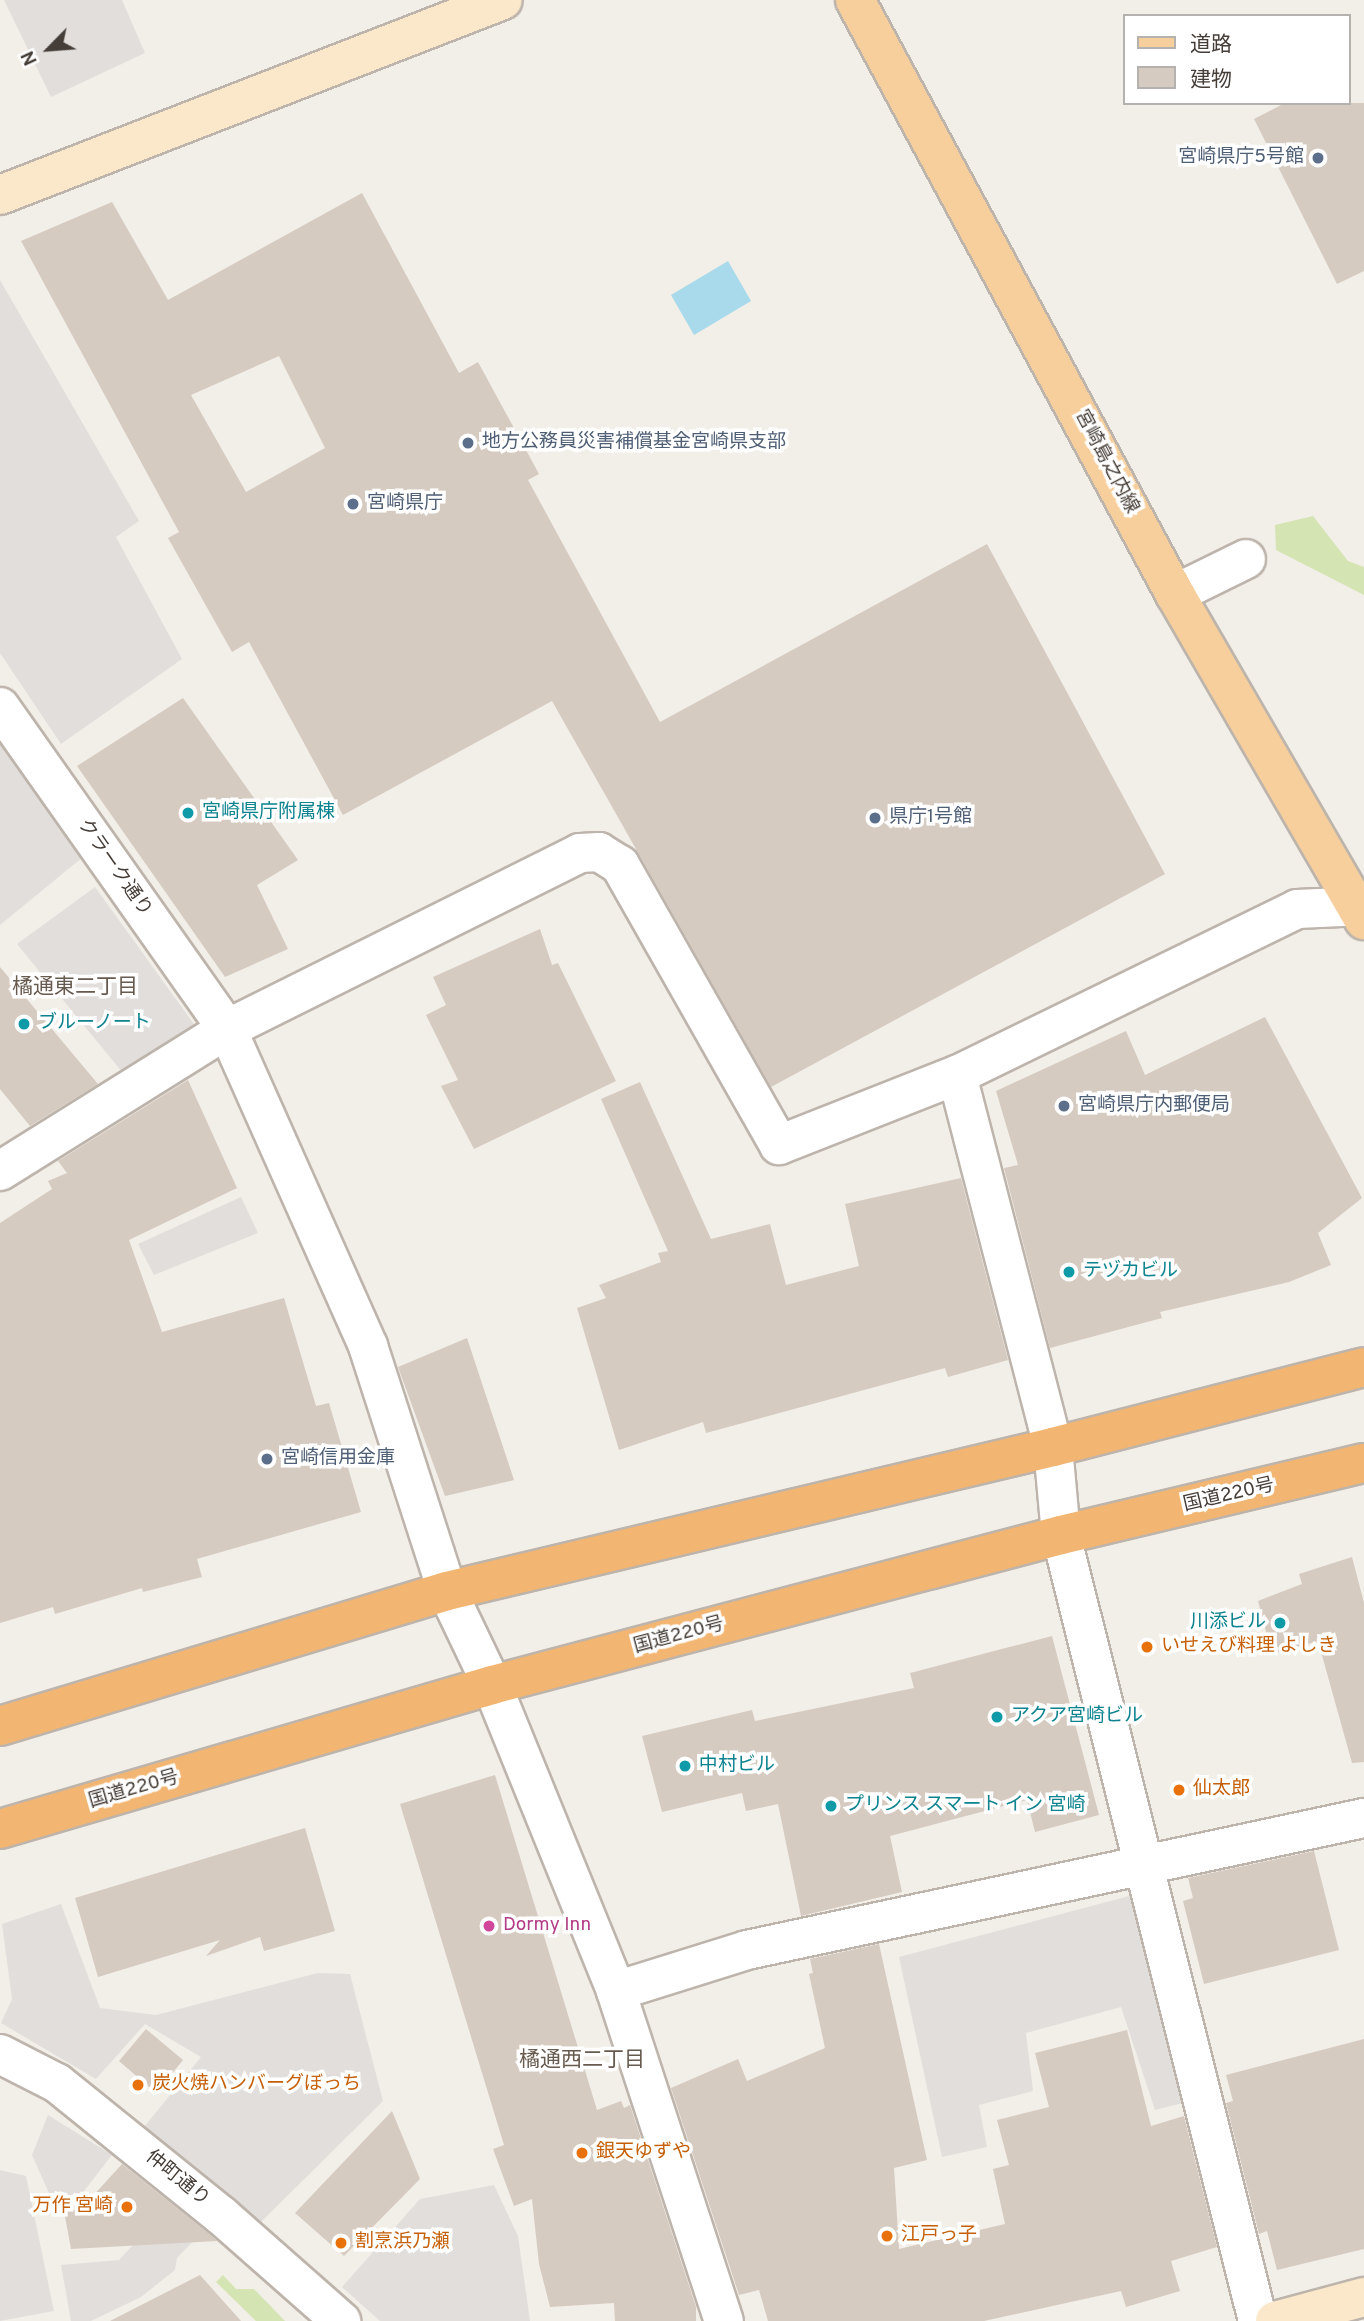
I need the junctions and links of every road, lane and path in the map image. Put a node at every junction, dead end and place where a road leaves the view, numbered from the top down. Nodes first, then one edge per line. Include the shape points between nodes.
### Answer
1 (503, 0) edge
2 (855, 0) edge
3 (0, 195) edge
4 (1246, 559) dead end
5 (1175, 594) junction
6 (0, 706) edge
7 (1362, 911) edge
8 (227, 1029) junction
9 (957, 1076) junction
10 (0, 1171) edge
11 (1364, 1367) edge
12 (1054, 1447) junction
13 (1364, 1464) edge
14 (1061, 1535) junction
15 (447, 1591) junction
16 (492, 1685) junction
17 (0, 1726) edge
18 (1364, 1818) edge
19 (0, 1829) edge
20 (1144, 1864) junction
21 (616, 1991) junction
22 (0, 2053) edge
23 (1364, 2297) edge
24 (341, 2321) edge
25 (724, 2321) edge
26 (1258, 2321) edge
27 (1275, 2321) edge

1 - 3 street
2 - 5 main road, 宮崎島之内線
4 - 5 street
5 - 7 main road, 宮崎島之内線
6 - 8 street, クラーク通り
7 - 9 street via 1297,909
8 - 9 street via 580,853 599,852 620,865 779,1145
8 - 10 street
8 - 15 street, クラーク通り via 368,1346
9 - 12 street
11 - 12 highway
12 - 14 street
12 - 15 highway
13 - 14 highway, 国道220号
14 - 16 highway, 国道220号
14 - 20 street
15 - 16 street, クラーク通り
15 - 17 highway
16 - 19 highway, 国道220号
16 - 21 street, クラーク通り
18 - 20 street
20 - 21 street via 747,1950
20 - 26 street
21 - 25 street, クラーク通り
22 - 24 street, 仲町通り via 57,2083 222,2216
23 - 27 street

